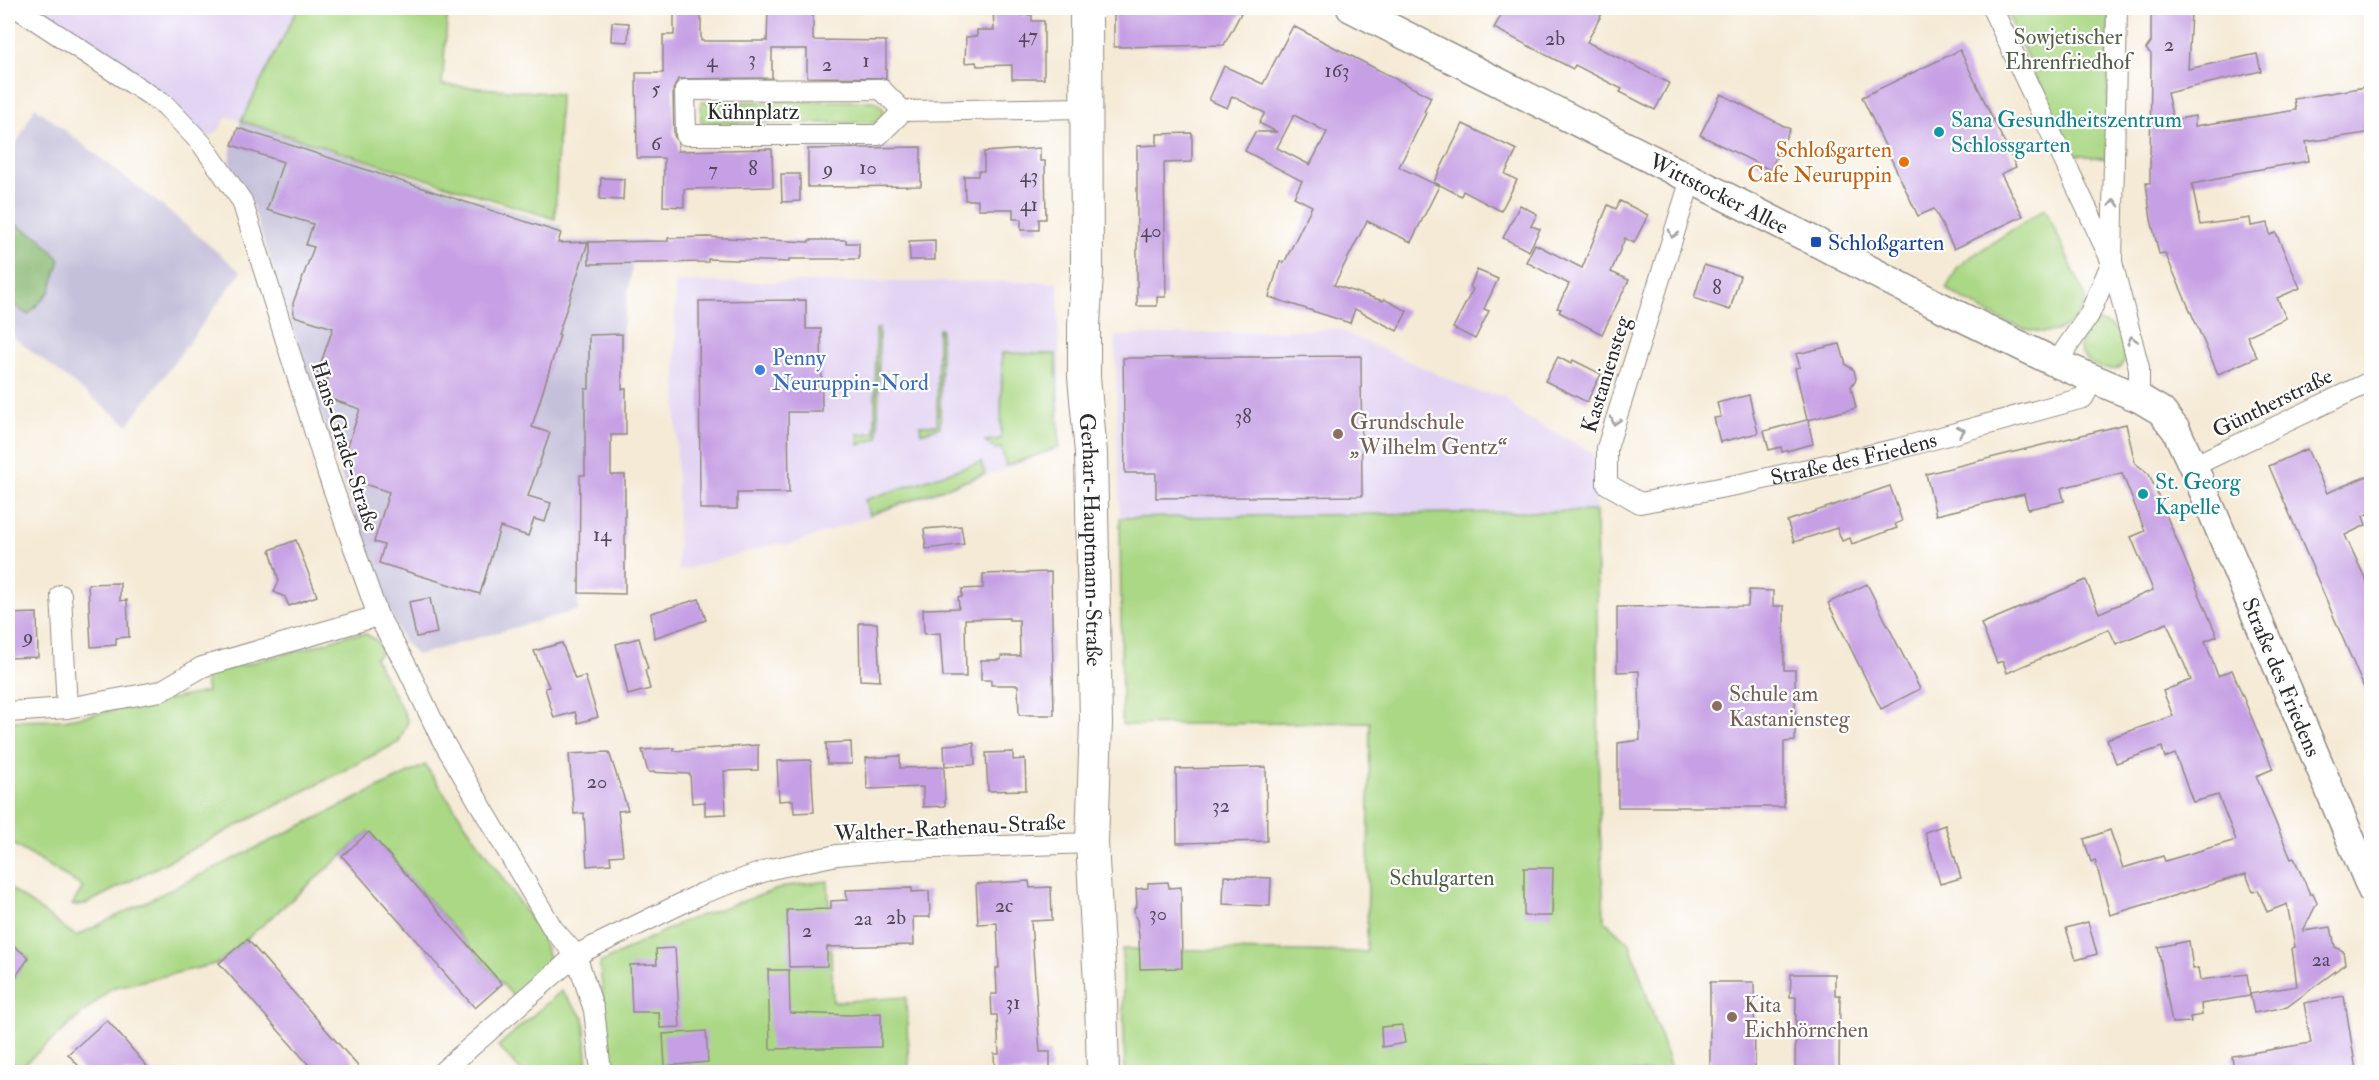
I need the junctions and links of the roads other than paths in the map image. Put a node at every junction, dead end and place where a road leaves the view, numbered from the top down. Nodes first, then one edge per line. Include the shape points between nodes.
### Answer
1 (16, 8) edge
2 (1086, 8) edge
3 (1351, 8) edge
4 (1992, 8) edge
5 (2117, 8) edge
6 (1086, 108) junction
7 (903, 111) junction
8 (1691, 179) junction
9 (2112, 262) junction
10 (2056, 363) junction
11 (2094, 379) junction
12 (2372, 381) edge
13 (2139, 398) junction
14 (2193, 466) junction
15 (1741, 484) joint
16 (61, 595) dead end
17 (378, 616) junction
18 (67, 708) junction
19 (8, 712) edge
20 (1092, 843) junction
21 (2372, 890) edge
22 (576, 955) junction
23 (442, 1072) edge
24 (601, 1072) edge
25 (1103, 1072) edge

1 - 17 street, Hans-Grade-Straße via 165,105 192,131 242,201 328,474
2 - 6 main road, Gerhart-Hauptmann-Straße
3 - 8 main road, Wittstocker Allee
4 - 9 street
9 -> 5 street
6 - 7 street
6 - 20 main road, Gerhart-Hauptmann-Straße via 1084,377 1091,453 1096,723
7 - 7 street, Kühnplatz via 881,90 685,90 686,135 879,135
8 - 10 main road, Wittstocker Allee
8 -> 15 street, Kastaniensteg via 1607,448 1607,484 1640,503
9 - 10 street via 2089,315
13 -> 9 street via 2139,368
10 - 11 main road, Wittstocker Allee
11 - 13 main road, Wittstocker Allee
15 -> 11 street, Straße des Friedens via 1897,449 2083,398
12 - 14 street, Güntherstraße
13 - 14 main road, Wittstocker Allee via 2161,411 2176,430
14 - 21 main road, Straße des Friedens
16 - 18 street
17 - 18 street via 202,667 161,692
17 - 22 street, Hans-Grade-Straße via 446,746 553,929
18 - 19 street
20 - 22 street, Walther-Rathenau-Straße via 904,849 837,855 771,869 703,892
20 - 25 main road, Gerhart-Hauptmann-Straße
22 - 23 street, Walther-Rathenau-Straße
22 - 24 street via 594,1010

